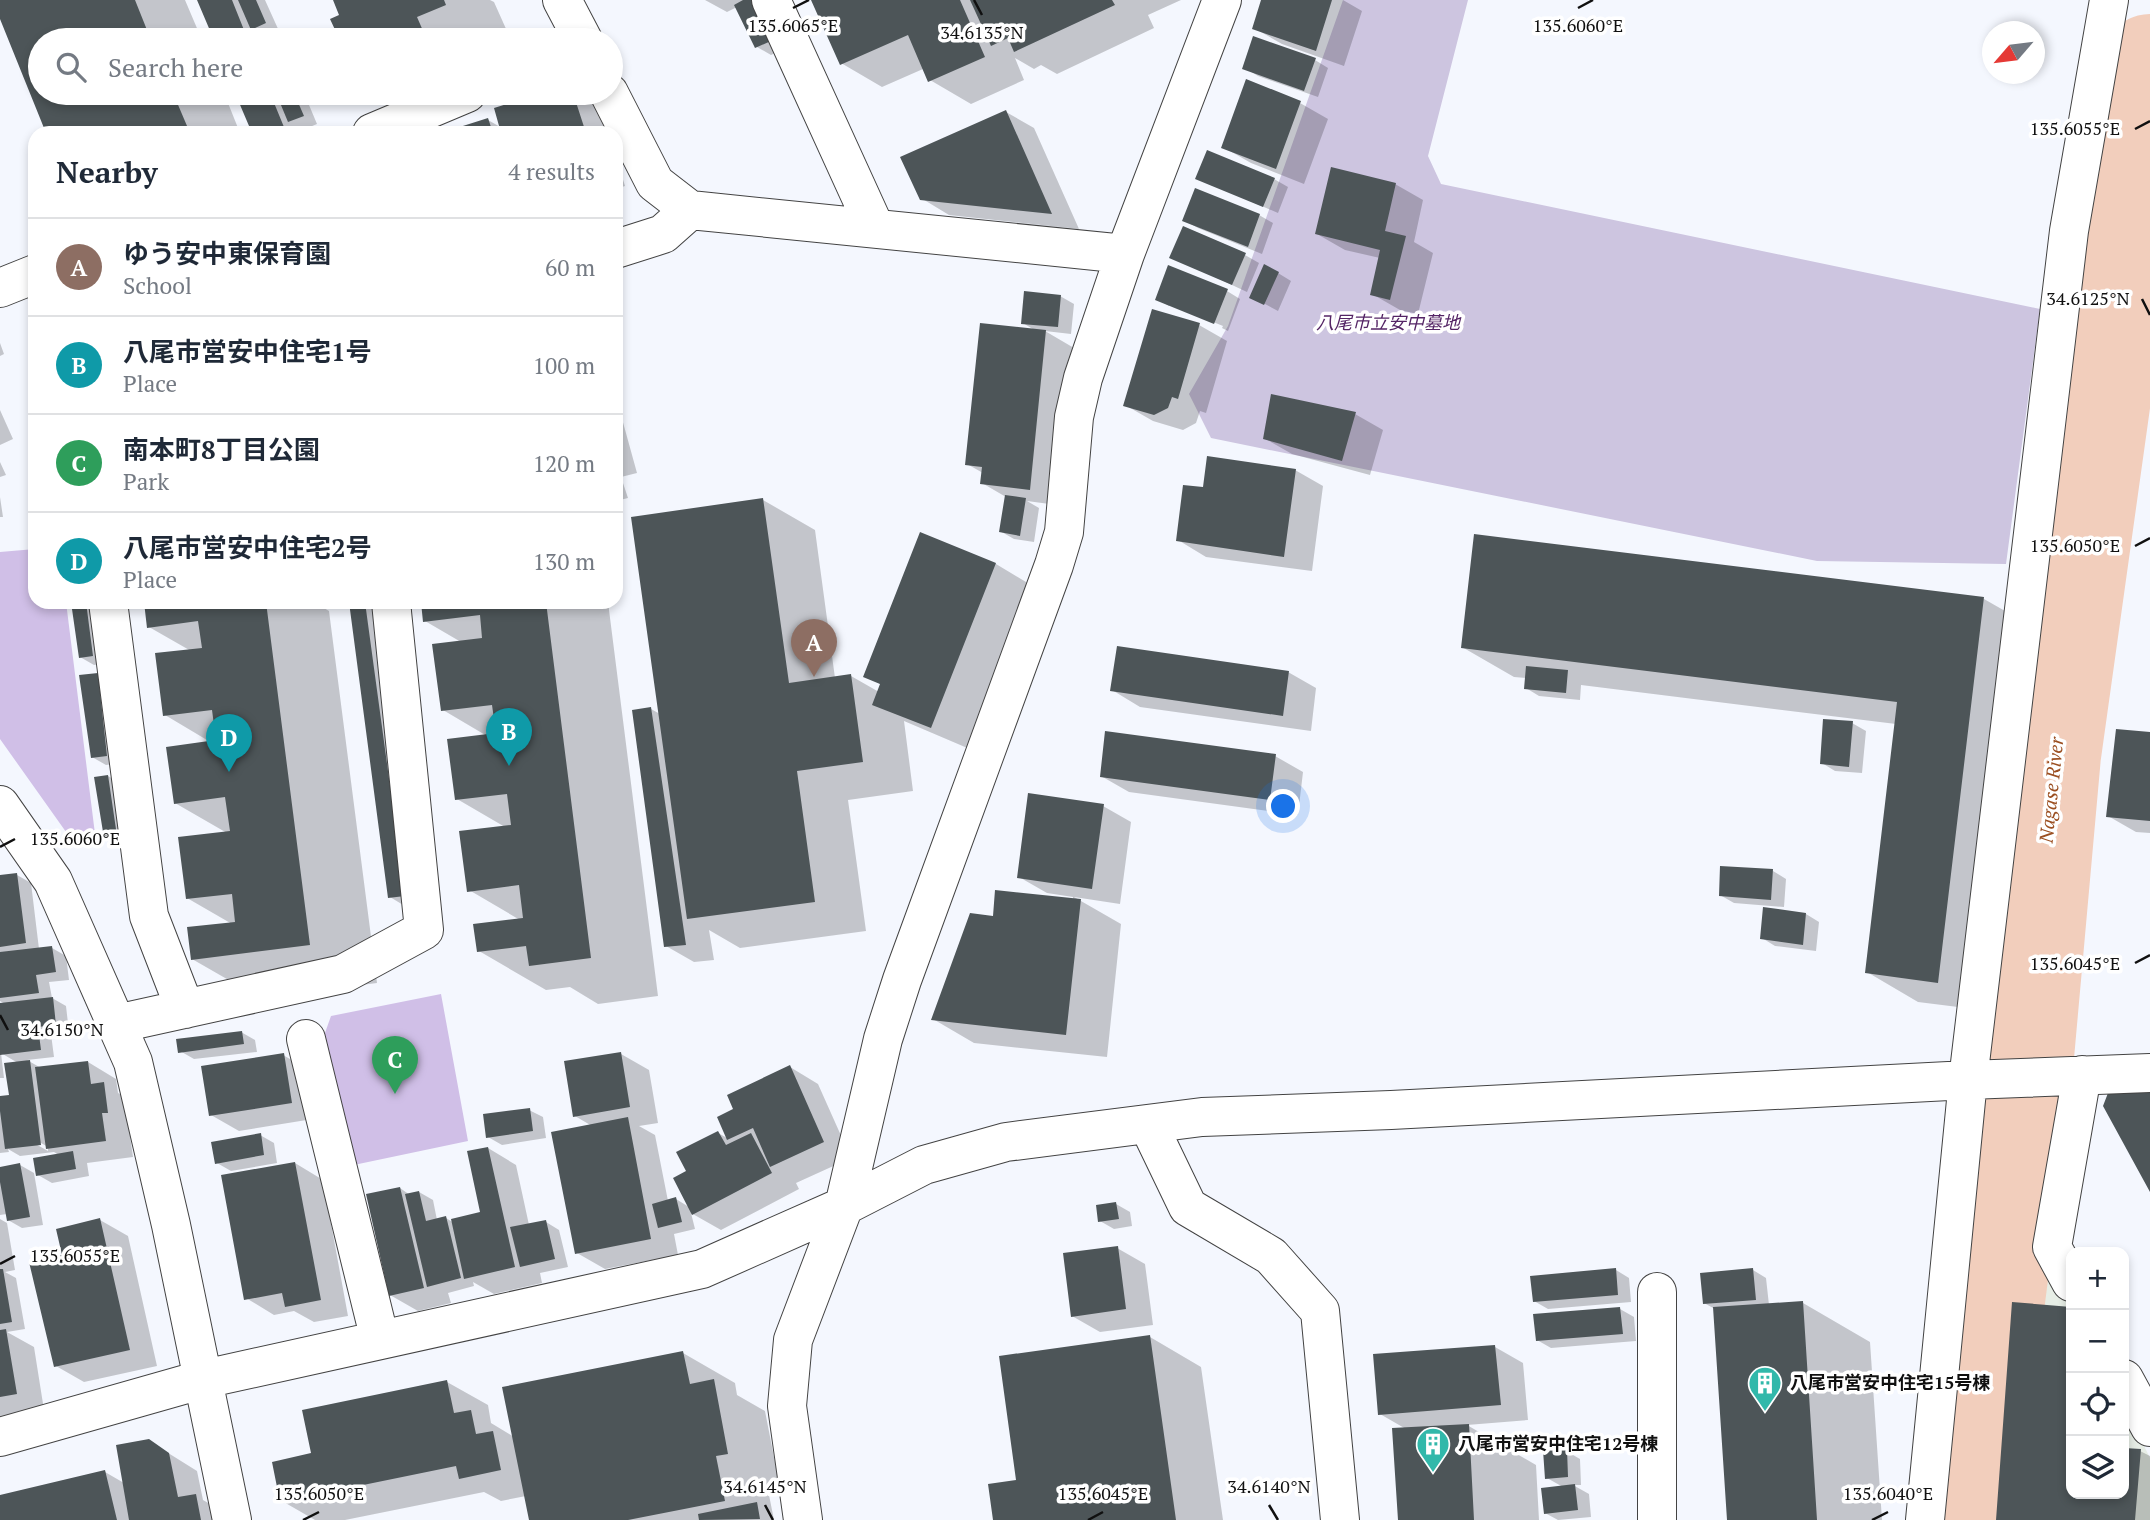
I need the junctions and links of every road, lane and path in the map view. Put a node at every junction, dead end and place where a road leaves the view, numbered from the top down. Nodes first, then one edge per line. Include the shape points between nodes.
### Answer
1 (562, 0) edge
2 (771, 0) edge
3 (1222, 0) edge
4 (2109, 0) edge
5 (577, 28) edge
6 (438, 105) edge
7 (615, 105) edge
8 (389, 126) edge
9 (690, 210) junction
10 (875, 228) junction
11 (623, 247) edge
12 (1125, 254) junction
13 (28, 277) edge
14 (0, 289) edge
15 (109, 609) edge
16 (392, 609) edge
17 (0, 804) edge
18 (186, 1009) junction
19 (116, 1024) junction
20 (306, 1039) dead end
21 (2150, 1073) edge
22 (2082, 1075) junction
23 (1977, 1079) junction
24 (1148, 1124) junction
25 (844, 1206) junction
26 (2066, 1273) edge
27 (1657, 1292) dead end
28 (380, 1340) junction
29 (204, 1379) junction
30 (2129, 1388) edge
31 (2150, 1427) edge
32 (0, 1437) edge
33 (232, 1520) edge
34 (803, 1520) edge
35 (1340, 1520) edge
36 (1657, 1520) edge
37 (1925, 1520) edge

1 - 5 street
2 - 10 street
3 - 12 street
4 - 23 street via 2070,231
6 - 8 street
7 - 9 street via 655,183
9 - 10 street
9 - 11 street via 663,234
10 - 12 street
12 - 25 street via 1074,417 1064,532 902,980 883,1039
13 - 14 street
15 - 18 street via 149,916
16 - 18 street via 424,930 343,974
17 - 19 street via 53,881
18 - 19 street
19 - 29 street via 133,1062
20 - 28 street
21 - 22 street
22 - 23 street
22 - 26 street via 2052,1247
23 - 24 street via 1202,1117
23 - 37 street
24 - 25 street via 994,1145 924,1165
24 - 35 street via 1188,1207 1271,1256 1320,1311
25 - 28 street via 702,1269
25 - 34 street via 793,1340 787,1406
27 - 36 street
28 - 29 street
29 - 32 street
29 - 33 street
30 - 31 street

